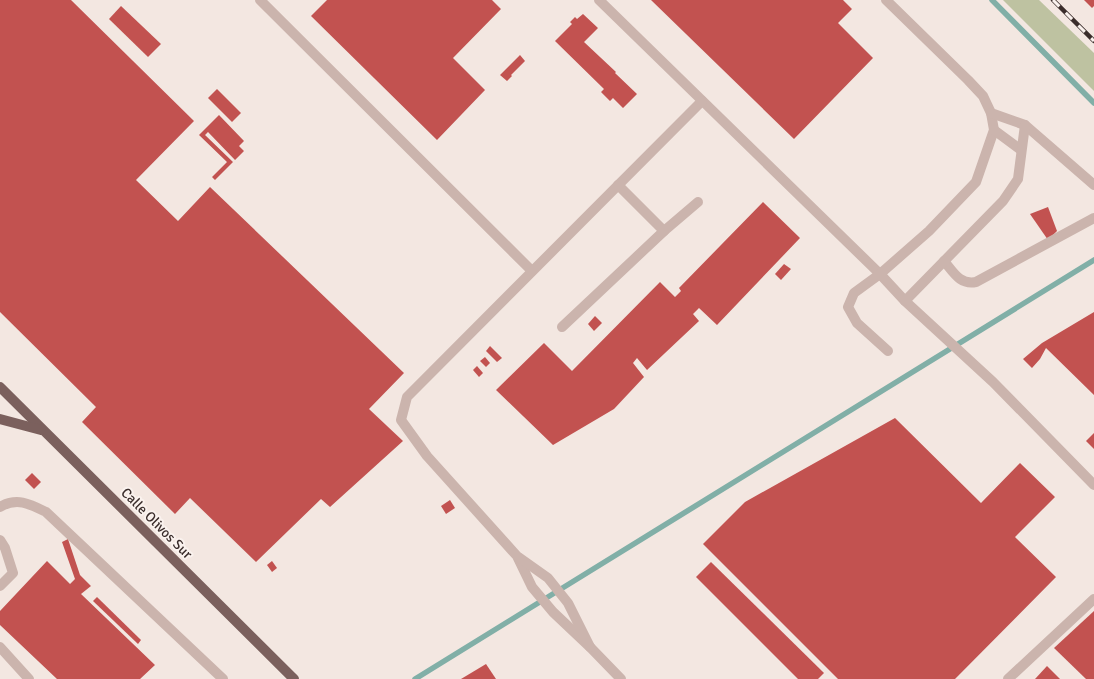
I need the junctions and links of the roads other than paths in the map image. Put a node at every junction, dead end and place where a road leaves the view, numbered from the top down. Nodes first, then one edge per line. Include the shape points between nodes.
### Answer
1 (260, 0) edge
2 (599, 0) edge
3 (886, 0) edge
4 (702, 101) junction
5 (991, 114) junction
6 (1025, 125) junction
7 (994, 130) junction
8 (1021, 150) junction
9 (1094, 184) edge
10 (618, 185) junction
11 (698, 202) dead end
12 (1094, 218) edge
13 (664, 232) junction
14 (944, 262) junction
15 (532, 271) junction
16 (880, 274) junction
17 (905, 301) junction
18 (562, 327) dead end
19 (888, 352) dead end
20 (0, 388) edge
21 (0, 419) edge
22 (43, 431) junction
23 (1094, 485) edge
24 (0, 507) edge
25 (0, 540) edge
26 (517, 556) junction
27 (0, 586) edge
28 (1094, 599) edge
29 (0, 647) edge
30 (590, 647) junction
31 (29, 679) edge
32 (223, 679) edge
33 (294, 679) edge
34 (621, 679) edge
35 (1008, 679) edge

1 - 15 lane
2 - 4 lane
3 - 5 lane via 983,96
4 - 10 lane
4 - 16 lane
5 - 6 lane
5 - 7 lane
6 - 8 lane
6 - 9 lane
7 - 8 lane
7 - 16 lane via 976,182 928,231
8 - 14 lane via 1018,179 1003,201
10 - 13 lane
10 - 15 lane
11 - 13 lane
12 - 14 lane via 976,282 961,281
13 - 18 lane
14 - 17 lane
15 - 26 lane via 407,397 401,420 427,456
16 - 17 lane
16 - 19 lane via 854,293 848,308 857,323
17 - 23 lane via 993,382
20 - 22 main road, Calle Olivos Sur
21 - 22 main road
22 - 33 main road, Calle Olivos Sur
24 - 32 lane via 7,503 28,503 46,512
25 - 27 lane via 12,573
26 - 30 lane via 532,587 553,612
26 - 30 lane via 548,578 568,602
28 - 35 lane
29 - 31 lane
30 - 34 lane

